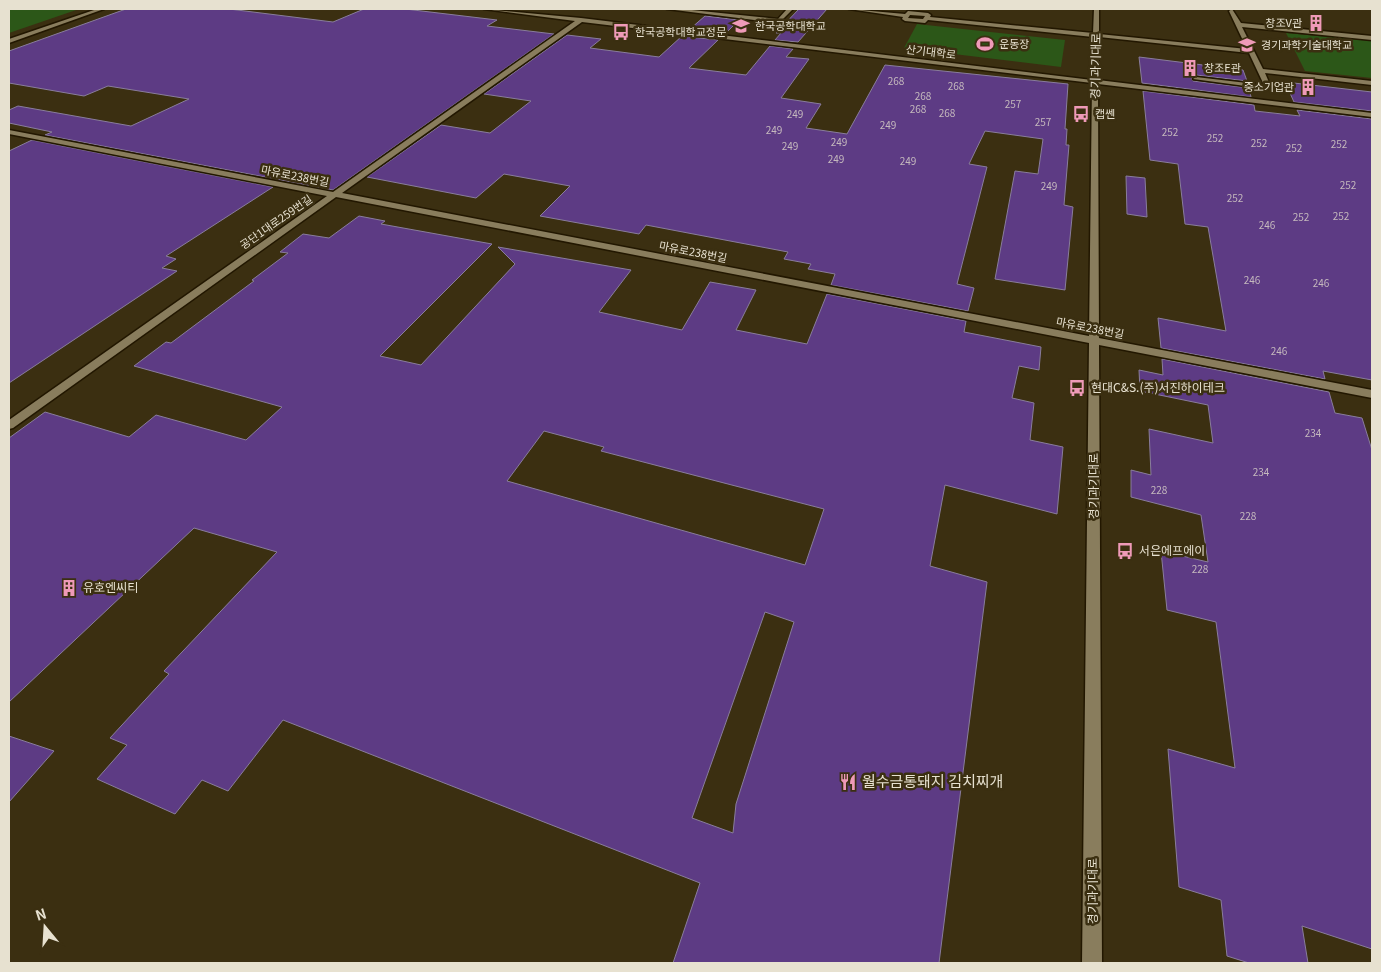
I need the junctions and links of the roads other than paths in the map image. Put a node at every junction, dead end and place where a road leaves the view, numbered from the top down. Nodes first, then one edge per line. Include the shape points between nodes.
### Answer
1 (102, 9) edge
2 (486, 9) edge
3 (670, 9) edge
4 (713, 9) edge
5 (783, 9) edge
6 (790, 9) edge
7 (1097, 9) edge
8 (510, 10) edge
9 (852, 10) edge
10 (1232, 11) dead end
11 (580, 20) junction
12 (1239, 25) junction
13 (1096, 35) junction
14 (1372, 38) edge
15 (9, 41) edge
16 (1251, 51) junction
17 (1260, 71) junction
18 (1196, 79) dead end
19 (1095, 81) junction
20 (1372, 83) edge
21 (1372, 115) edge
22 (9, 132) edge
23 (334, 195) junction
24 (1094, 340) junction
25 (1372, 394) edge
26 (9, 425) edge
27 (1092, 963) edge

1 - 15 street
2 - 8 street, 산기대학로
3 - 6 street via 779,21
4 - 5 street via 775,17
7 - 13 street, 경기과기대로
8 - 11 street, 산기대학로
9 - 13 street via 928,15 926,18
10 - 12 street
11 - 19 street, 산기대학로
11 - 23 street, 공단1대로259번길
12 - 14 street
12 - 16 street
13 - 16 street
13 - 19 street, 경기과기대로
16 - 17 street
17 - 18 street via 1268,88
17 - 20 street
19 - 21 street, 산기대학로
19 - 24 street, 경기과기대로
22 - 23 street, 마유로238번길
23 - 24 street, 마유로238번길
23 - 26 street, 공단1대로259번길
24 - 25 street, 마유로238번길
24 - 27 street, 경기과기대로

